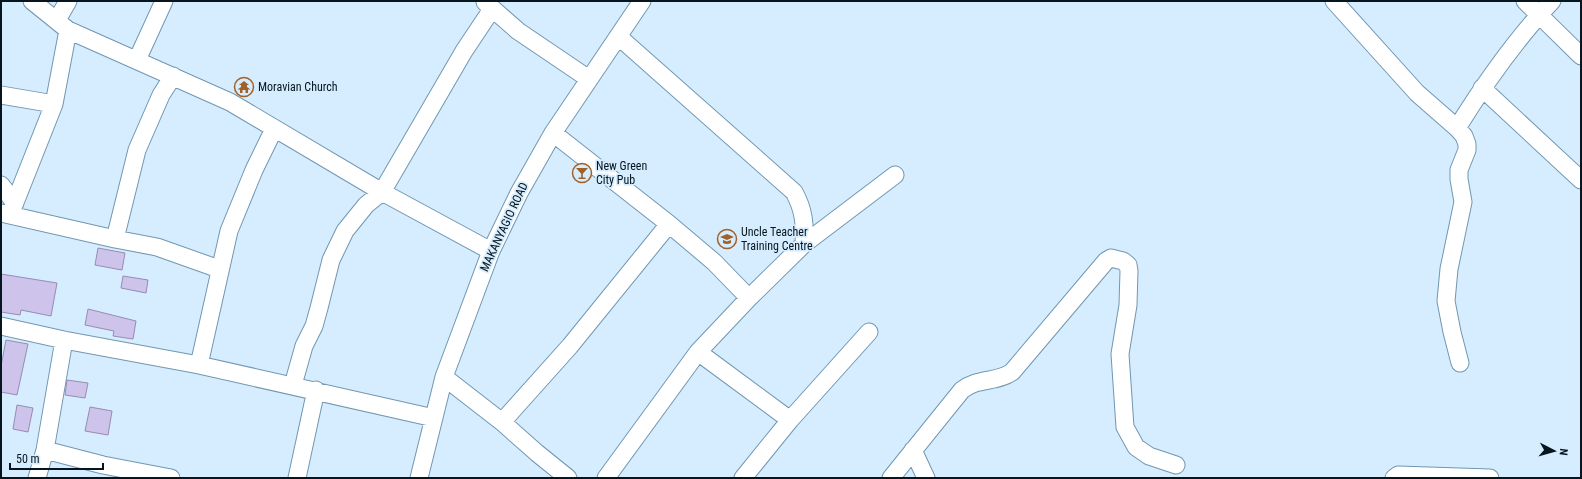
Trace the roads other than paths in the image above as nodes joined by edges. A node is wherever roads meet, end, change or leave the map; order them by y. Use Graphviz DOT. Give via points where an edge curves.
graph roads {
  1 [pos="32,1"];
  2 [pos="68,1"];
  3 [pos="164,1"];
  4 [pos="642,1"];
  5 [pos="1334,1"];
  6 [pos="1526,1"];
  7 [pos="1552,1"];
  8 [pos="488,5"];
  9 [pos="1538,16"];
  10 [pos="62,25"];
  11 [pos="619,37"];
  12 [pos="86,39"];
  13 [pos="1581,56"];
  14 [pos="62,57"];
  15 [pos="137,60"];
  16 [pos="173,76"];
  17 [pos="589,79"];
  18 [pos="1482,88"];
  19 [pos="1,95"];
  20 [pos="54,104"];
  21 [pos="1457,128"];
  22 [pos="274,129"];
  23 [pos="553,133"];
  24 [pos="895,175"];
  25 [pos="1581,180"];
  26 [pos="1,185"];
  27 [pos="382,192"];
  28 [pos="9,210"];
  29 [pos="669,224"];
  30 [pos="114,239"];
  31 [pos="804,244"];
  32 [pos="491,250"];
  33 [pos="219,269"];
  34 [pos="749,298"];
  35 [pos="1,326"];
  36 [pos="869,332"];
  37 [pos="64,340"];
  38 [pos="698,352"];
  39 [pos="1460,363"];
  40 [pos="199,365"];
  41 [pos="444,377"];
  42 [pos="293,385"];
  43 [pos="316,390"];
  44 [pos="434,418"];
  45 [pos="790,420"];
  46 [pos="502,422"];
  47 [pos="45,450"];
  48 [pos="913,450"];
  49 [pos="1176,465"];
  50 [pos="152,476"];
  51 [pos="37,478"];
  52 [pos="171,478"];
  53 [pos="297,478"];
  54 [pos="419,478"];
  55 [pos="568,478"];
  56 [pos="606,478"];
  57 [pos="743,478"];
  58 [pos="891,478"];
  59 [pos="926,478"];
  60 [pos="1394,478"];
  61 [pos="1490,478"];
  1 -- 10 [label="street"];
  2 -- 10 [label="street"];
  3 -- 15 [label="street"];
  4 -- 11 [label="street, MAKANYAGIO ROAD"];
  5 -- 21 [label="street" via="1417,92"];
  6 -- 9 [label="street"];
  7 -- 9 [label="street"];
  8 -- 17 [label="street" via="518,31"];
  8 -- 27 [label="street"];
  9 -- 13 [label="street"];
  9 -- 18 [label="street"];
  10 -- 12 [label="street"];
  10 -- 14 [label="street"];
  11 -- 17 [label="street, MAKANYAGIO ROAD"];
  11 -- 31 [label="street" via="794,192 805,221"];
  12 -- 14 [label="street"];
  12 -- 15 [label="street"];
  14 -- 20 [label="street"];
  15 -- 16 [label="street"];
  16 -- 22 [label="street" via="230,102"];
  16 -- 30 [label="street" via="161,95 137,150"];
  17 -- 23 [label="street, MAKANYAGIO ROAD"];
  18 -- 21 [label="street"];
  18 -- 25 [label="street"];
  19 -- 20 [label="street"];
  20 -- 28 [label="street"];
  21 -- 39 [label="street" via="1464,136 1467,150 1459,170 1463,202 1449,270 1446,301"];
  22 -- 27 [label="street"];
  22 -- 33 [label="street" via="240,202"];
  23 -- 29 [label="street"];
  23 -- 32 [label="street, MAKANYAGIO ROAD"];
  24 -- 31 [label="street"];
  26 -- 28 [label="street"];
  27 -- 32 [label="street"];
  27 -- 42 [label="street" via="366,205 345,231 331,260 314,326 304,346"];
  28 -- 30 [label="street"];
  29 -- 34 [label="street" via="714,262"];
  29 -- 46 [label="street" via="570,346"];
  30 -- 33 [label="street" via="158,247"];
  31 -- 34 [label="street"];
  32 -- 41 [label="street, MAKANYAGIO ROAD"];
  33 -- 40 [label="street"];
  34 -- 38 [label="street"];
  35 -- 37 [label="street"];
  36 -- 45 [label="street"];
  37 -- 40 [label="street"];
  37 -- 47 [label="street"];
  38 -- 45 [label="street"];
  38 -- 56 [label="street"];
  40 -- 42 [label="street"];
  41 -- 44 [label="street, MAKANYAGIO ROAD"];
  41 -- 46 [label="street"];
  42 -- 43 [label="street"];
  43 -- 44 [label="street"];
  43 -- 53 [label="street"];
  44 -- 54 [label="street, MAKANYAGIO ROAD"];
  45 -- 57 [label="street"];
  46 -- 55 [label="street"];
  47 -- 50 [label="street"];
  47 -- 51 [label="street"];
  48 -- 49 [label="street" via="962,390 977,381 998,379 1012,372 1106,261 1116,258 1128,265 1129,271 1128,305 1120,354 1125,427 1136,447 1149,456"];
  48 -- 58 [label="street"];
  48 -- 59 [label="street"];
  50 -- 52 [label="street"];
  60 -- 61 [label="street" via="1405,475"];
}
